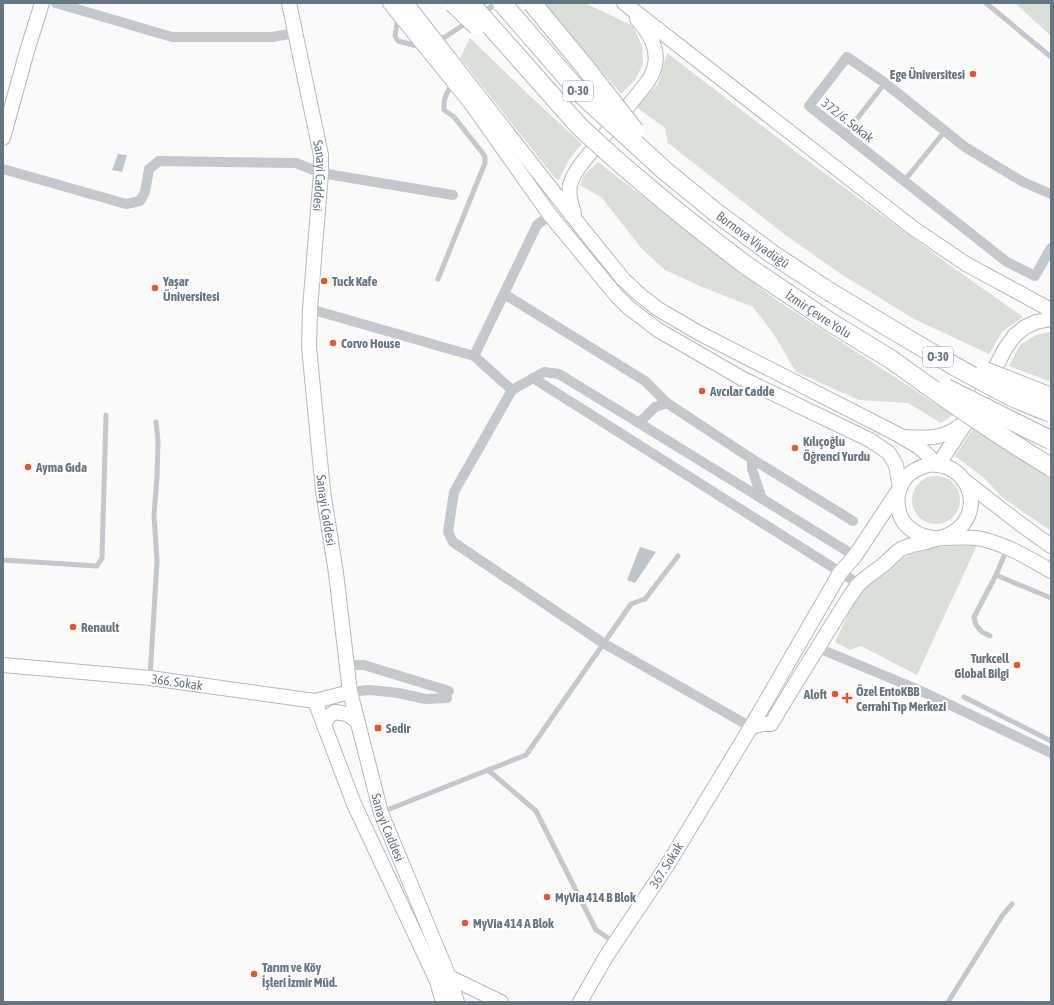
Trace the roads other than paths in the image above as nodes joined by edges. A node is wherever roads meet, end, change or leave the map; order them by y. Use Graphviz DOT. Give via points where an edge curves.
graph roads {
  1 [pos="42,3"];
  2 [pos="56,3"];
  3 [pos="288,3"];
  4 [pos="453,3"];
  5 [pos="470,3"];
  6 [pos="498,3"];
  7 [pos="502,3"];
  8 [pos="532,3"];
  9 [pos="623,3"];
  10 [pos="986,3"];
  11 [pos="71,5"];
  12 [pos="398,6"];
  13 [pos="295,33"];
  14 [pos="430,43"];
  15 [pos="1051,57"];
  16 [pos="454,83"];
  17 [pos="885,83"];
  18 [pos="579,126"];
  19 [pos="945,131"];
  20 [pos="845,134"];
  21 [pos="3,138"];
  22 [pos="3,169"];
  23 [pos="664,170"];
  24 [pos="321,173"];
  25 [pos="904,181"];
  26 [pos="1051,194"];
  27 [pos="453,195"];
  28 [pos="550,214"];
  29 [pos="582,227"];
  30 [pos="1051,248"];
  31 [pos="747,266"];
  32 [pos="438,278"];
  33 [pos="504,294"];
  34 [pos="310,309"];
  35 [pos="1051,310"];
  36 [pos="1051,319"];
  37 [pos="908,339"];
  38 [pos="474,356"];
  39 [pos="892,360"];
  40 [pos="533,378"];
  41 [pos="512,390"];
  42 [pos="1051,397"];
  43 [pos="667,403"];
  44 [pos="1051,414"];
  45 [pos="106,415"];
  46 [pos="972,415"];
  47 [pos="156,422"];
  48 [pos="639,423"];
  49 [pos="903,437"];
  50 [pos="1051,440"];
  51 [pos="752,459"];
  52 [pos="938,465"];
  53 [pos="1051,467"];
  54 [pos="965,481"];
  55 [pos="900,488"];
  56 [pos="762,499"];
  57 [pos="853,521"];
  58 [pos="938,538"];
  59 [pos="1051,546"];
  60 [pos="1007,548"];
  61 [pos="678,556"];
  62 [pos="855,556"];
  63 [pos="3,560"];
  64 [pos="1051,571"];
  65 [pos="840,573"];
  66 [pos="996,575"];
  67 [pos="859,584"];
  68 [pos="1051,598"];
  69 [pos="990,636"];
  70 [pos="603,643"];
  71 [pos="818,648"];
  72 [pos="347,664"];
  73 [pos="3,665"];
  74 [pos="150,678"];
  75 [pos="350,692"];
  76 [pos="964,697"];
  77 [pos="315,701"];
  78 [pos="357,721"];
  79 [pos="324,725"];
  80 [pos="751,727"];
  81 [pos="1051,741"];
  82 [pos="1051,753"];
  83 [pos="488,770"];
  84 [pos="381,813"];
  85 [pos="1012,904"];
  86 [pos="615,943"];
  87 [pos="443,979"];
  88 [pos="443,1002"];
  89 [pos="457,1002"];
  90 [pos="501,1002"];
  91 [pos="580,1002"];
  92 [pos="948,1002"];
  1 -- 21 [label="street"];
  2 -- 11 [label="street"];
  3 -- 13 [label="street, Sanayi Caddesi"];
  4 -- 18 [label="highway, O-30, bridge"];
  5 -- 18 [label="highway, Bornova Viyadüğü / O-30, bridge"];
  6 -- 14 [label="lane" via="444,38"];
  7 -- 23 [label="highway, Bornova Viyadüğü / O-30, bridge" via="581,94"];
  8 -- 23 [label="highway, bridge"];
  9 -- 29 [label="street" via="644,26 652,40 656,62 652,76 572,176 570,202"];
  9 -- 35 [label="street" via="913,228 966,264"];
  10 -- 15 [label="lane"];
  11 -- 13 [label="street" via="172,37 272,37"];
  12 -- 14 [label="street"];
  13 -- 24 [label="street, Sanayi Caddesi" via="321,155"];
  14 -- 16 [label="street"];
  14 -- 29 [label="street"];
  16 -- 28 [label="street"];
  16 -- 32 [label="lane" via="445,97 444,110 454,117 476,145 485,157 485,163"];
  17 -- 19 [label="street, 372/6. Sokak"];
  17 -- 20 [label="lane"];
  17 -- 20 [label="street, 372/6. Sokak" via="847,57 809,106"];
  18 -- 31 [label="highway, Bornova Viyadüğü / O-30, bridge" via="640,181"];
  19 -- 25 [label="lane"];
  19 -- 26 [label="street, 372/6. Sokak" via="965,147 1023,182"];
  20 -- 25 [label="street, 372/6. Sokak"];
  22 -- 24 [label="street" via="126,204 140,201 145,192 149,169 159,161 296,163"];
  23 -- 37 [label="highway, Bornova Viyadüğü / O-30, bridge" via="775,256"];
  24 -- 27 [label="street"];
  24 -- 34 [label="street, Sanayi Caddesi"];
  25 -- 30 [label="street, 372/6. Sokak" via="1007,262 1035,276"];
  28 -- 33 [label="street" via="537,225"];
  28 -- 55 [label="street" via="628,307 658,330 743,379 870,440 889,453 896,465"];
  29 -- 49 [label="street" via="623,279 658,308 699,333"];
  31 -- 39 [label="highway, İzmir Çevre Yolu / O-30"];
  33 -- 38 [label="street"];
  33 -- 43 [label="street" via="645,381"];
  34 -- 38 [label="street"];
  34 -- 72 [label="street, Sanayi Caddesi" via="309,347 322,483"];
  36 -- 46 [label="street" via="1036,322 1015,335 1005,349"];
  37 -- 42 [label="highway, bridge"];
  37 -- 44 [label="highway, Bornova Viyadüğü / O-30, bridge" via="963,371"];
  38 -- 41 [label="street"];
  39 -- 50 [label="highway, O-30, bridge"];
  39 -- 53 [label="highway, bridge" via="952,404"];
  40 -- 41 [label="street"];
  40 -- 48 [label="street" via="544,372 559,374"];
  40 -- 65 [label="street"];
  41 -- 70 [label="street" via="454,492 448,532 452,542"];
  43 -- 48 [label="street" via="655,407"];
  43 -- 51 [label="street"];
  45 -- 63 [label="lane" via="102,558 97,566"];
  46 -- 49 [label="street" via="949,433 936,437"];
  46 -- 52 [label="street"];
  47 -- 74 [label="lane" via="158,441 154,514 157,561"];
  48 -- 56 [label="street"];
  49 -- 52 [label="street" via="919,447"];
  51 -- 56 [label="street" via="752,469"];
  51 -- 57 [label="street"];
  52 -- 54 [label="street" via="948,467"];
  52 -- 55 [label="street" via="915,470"];
  54 -- 58 [label="street" via="971,505 967,517 950,535"];
  54 -- 59 [label="street"];
  55 -- 58 [label="street" via="897,500 898,513 904,524 914,533 926,538"];
  55 -- 62 [label="street, 367. Sokak"];
  56 -- 62 [label="street"];
  58 -- 60 [label="street" via="972,537"];
  58 -- 67 [label="street" via="902,548"];
  60 -- 64 [label="street"];
  60 -- 66 [label="lane"];
  61 -- 70 [label="lane" via="645,599 631,604"];
  62 -- 65 [label="street, 367. Sokak"];
  65 -- 67 [label="street"];
  65 -- 80 [label="street, 367. Sokak"];
  66 -- 68 [label="lane"];
  66 -- 69 [label="lane" via="974,617 976,625"];
  67 -- 71 [label="street"];
  70 -- 80 [label="street"];
  70 -- 83 [label="lane" via="526,755"];
  71 -- 80 [label="street" via="770,724"];
  71 -- 82 [label="street" via="918,690"];
  72 -- 75 [label="street, Sanayi Caddesi"];
  72 -- 75 [label="street" via="364,665 448,694 426,699 380,691"];
  73 -- 74 [label="street, 366. Sokak"];
  74 -- 77 [label="street, 366. Sokak"];
  75 -- 77 [label="street, 366. Sokak"];
  75 -- 78 [label="street, Sanayi Caddesi"];
  76 -- 81 [label="lane"];
  77 -- 79 [label="street, Sanayi Caddesi"];
  78 -- 79 [label="street" via="347,714 335,712"];
  78 -- 84 [label="street, Sanayi Caddesi"];
  79 -- 87 [label="street, Sanayi Caddesi" via="354,804"];
  80 -- 86 [label="street, 367. Sokak" via="668,864"];
  83 -- 84 [label="lane"];
  83 -- 86 [label="lane" via="536,811 596,930"];
  84 -- 87 [label="street, Sanayi Caddesi"];
  85 -- 92 [label="lane"];
  86 -- 91 [label="street, 367. Sokak"];
  87 -- 88 [label="street, Sanayi Caddesi"];
  87 -- 89 [label="street, Sanayi Caddesi"];
  87 -- 90 [label="street"];
}
